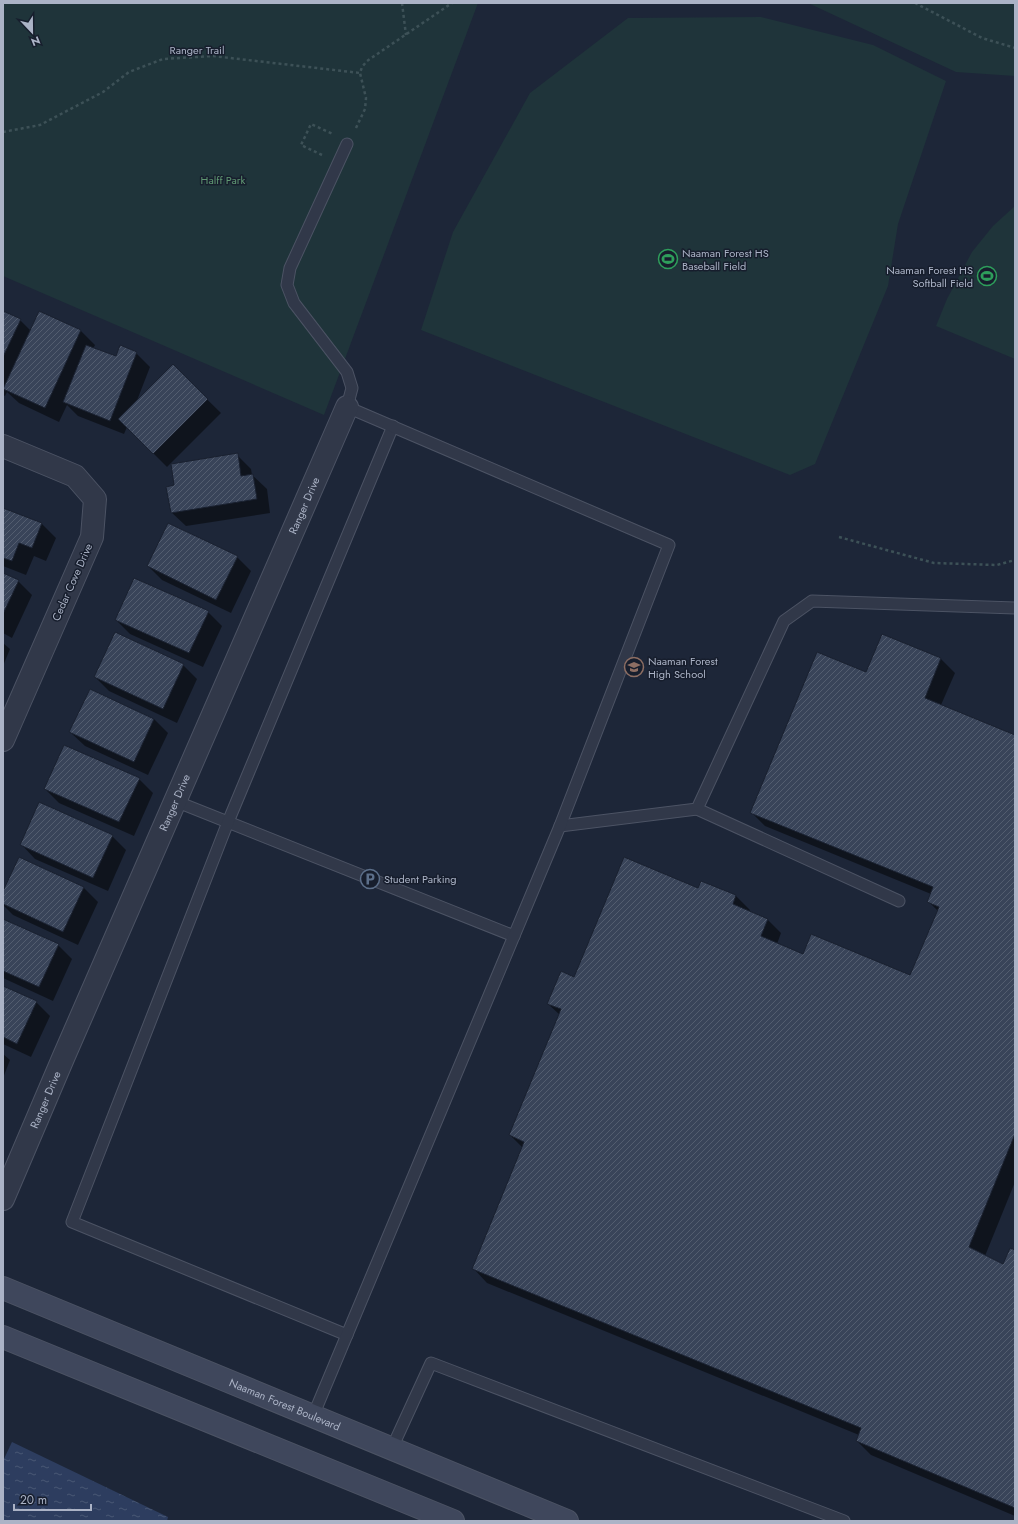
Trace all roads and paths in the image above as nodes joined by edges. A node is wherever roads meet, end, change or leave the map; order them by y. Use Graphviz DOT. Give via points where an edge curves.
graph roads {
  1 [pos="402,3"];
  2 [pos="452,3"];
  3 [pos="915,3"];
  4 [pos="406,35"];
  5 [pos="1015,48"];
  6 [pos="360,73"];
  7 [pos="3,132"];
  8 [pos="348,143"];
  9 [pos="324,156"];
  10 [pos="347,407"];
  11 [pos="393,426"];
  12 [pos="3,446"];
  13 [pos="839,537"];
  14 [pos="1015,560"];
  15 [pos="1015,608"];
  16 [pos="3,740"];
  17 [pos="175,801"];
  18 [pos="698,809"];
  19 [pos="228,822"];
  20 [pos="560,826"];
  21 [pos="899,901"];
  22 [pos="514,936"];
  23 [pos="3,1199"];
  24 [pos="3,1288"];
  25 [pos="347,1335"];
  26 [pos="3,1337"];
  27 [pos="313,1416"];
  28 [pos="392,1448"];
  29 [pos="453,1521"];
  30 [pos="567,1521"];
  31 [pos="844,1521"];
  1 -- 4 [label="path"];
  2 -- 4 [label="path"];
  3 -- 5 [label="path" via="982,38"];
  4 -- 6 [label="path" via="367,61"];
  6 -- 7 [label="path, Ranger Trail" via="214,56 163,59 129,72 103,92 40,125"];
  6 -- 8 [label="path" via="366,98 365,109"];
  8 -- 9 [label="path" via="311,124 300,145"];
  8 -- 10 [label="lane" via="290,268 287,285 294,303 347,372 352,388"];
  10 -- 11 [label="lane"];
  10 -- 17 [label="street, Ranger Drive"];
  11 -- 19 [label="lane"];
  11 -- 20 [label="lane" via="669,545"];
  12 -- 16 [label="street, Cedar Cove Drive" via="75,476 96,499 92,537"];
  13 -- 14 [label="path" via="934,563 997,565"];
  15 -- 18 [label="lane" via="812,601 784,621"];
  17 -- 19 [label="lane"];
  17 -- 23 [label="street, Ranger Drive"];
  18 -- 20 [label="lane"];
  18 -- 21 [label="lane"];
  19 -- 22 [label="lane"];
  19 -- 25 [label="lane" via="72,1222"];
  20 -- 22 [label="lane"];
  22 -- 25 [label="lane"];
  24 -- 27 [label="main road, Naaman Forest Boulevard"];
  25 -- 27 [label="lane"];
  26 -- 29 [label="main road"];
  27 -- 28 [label="main road, Naaman Forest Boulevard"];
  28 -- 30 [label="main road, Naaman Forest Boulevard"];
  28 -- 31 [label="lane" via="431,1363"];
}
